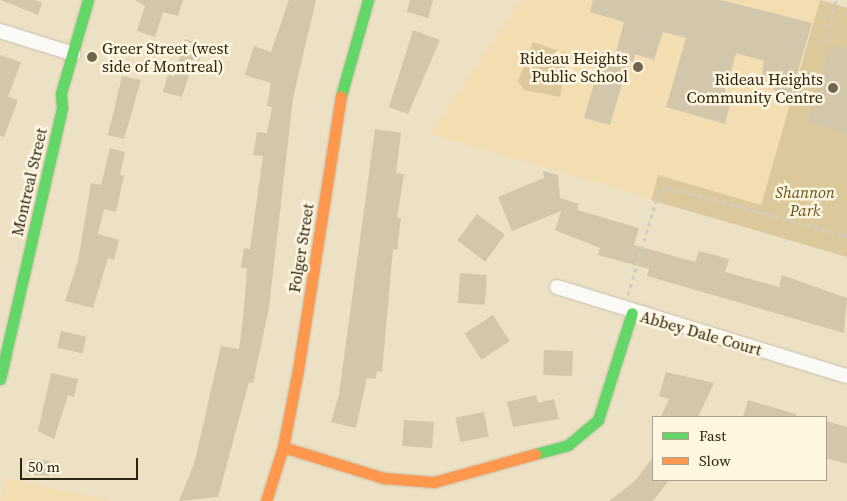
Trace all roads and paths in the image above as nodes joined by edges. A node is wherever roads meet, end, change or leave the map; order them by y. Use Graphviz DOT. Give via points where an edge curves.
graph roads {
  1 [pos="88,0"];
  2 [pos="368,0"];
  3 [pos="836,0"];
  4 [pos="0,31"];
  5 [pos="824,43"];
  6 [pos="74,54"];
  7 [pos="847,236"];
  8 [pos="557,287"];
  9 [pos="628,311"];
  10 [pos="847,376"];
  11 [pos="0,379"];
  12 [pos="283,447"];
  13 [pos="266,501"];
  1 -- 6 [label="street, Montreal Street"];
  2 -- 12 [label="street, Folger Street" via="339,104"];
  3 -- 5 [label="path"];
  4 -- 6 [label="street"];
  6 -- 11 [label="street, Montreal Street" via="61,93 62,109"];
  7 -- 9 [label="path" via="667,187 657,198"];
  8 -- 9 [label="street, Abbey Dale Court"];
  9 -- 10 [label="street, Abbey Dale Court"];
  9 -- 12 [label="street" via="598,420 568,445 434,482 384,478"];
  12 -- 13 [label="street, Folger Street"];
}
